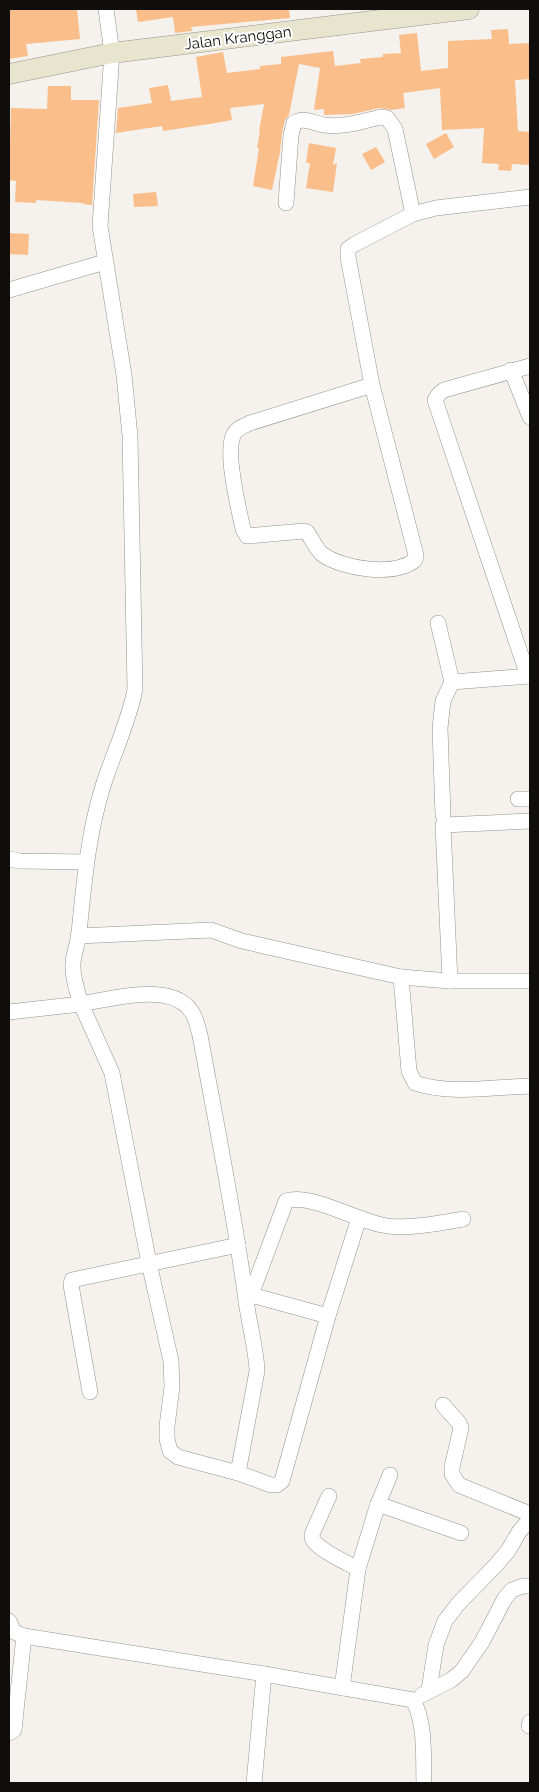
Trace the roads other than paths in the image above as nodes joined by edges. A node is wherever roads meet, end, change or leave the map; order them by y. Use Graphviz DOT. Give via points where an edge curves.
graph roads {
  1 [pos="106,9"];
  2 [pos="469,9"];
  3 [pos="112,53"];
  4 [pos="9,74"];
  5 [pos="530,197"];
  6 [pos="286,203"];
  7 [pos="413,214"];
  8 [pos="105,262"];
  9 [pos="9,290"];
  10 [pos="530,366"];
  11 [pos="511,370"];
  12 [pos="372,385"];
  13 [pos="530,416"];
  14 [pos="438,623"];
  15 [pos="529,676"];
  16 [pos="452,682"];
  17 [pos="443,815"];
  18 [pos="530,821"];
  19 [pos="9,858"];
  20 [pos="86,862"];
  21 [pos="78,936"];
  22 [pos="401,977"];
  23 [pos="450,981"];
  24 [pos="530,982"];
  25 [pos="80,1004"];
  26 [pos="9,1012"];
  27 [pos="530,1086"];
  28 [pos="359,1218"];
  29 [pos="463,1219"];
  30 [pos="238,1245"];
  31 [pos="149,1263"];
  32 [pos="248,1299"];
  33 [pos="328,1316"];
  34 [pos="90,1392"];
  35 [pos="443,1405"];
  36 [pos="238,1473"];
  37 [pos="390,1474"];
  38 [pos="329,1496"];
  39 [pos="378,1504"];
  40 [pos="530,1514"];
  41 [pos="530,1520"];
  42 [pos="461,1533"];
  43 [pos="358,1569"];
  44 [pos="530,1586"];
  45 [pos="9,1621"];
  46 [pos="24,1636"];
  47 [pos="264,1674"];
  48 [pos="342,1688"];
  49 [pos="429,1690"];
  50 [pos="413,1700"];
  51 [pos="9,1733"];
  52 [pos="254,1783"];
  53 [pos="424,1783"];
  1 -- 3 [label="street"];
  2 -- 3 [label="main road, Jalan Kranggan"];
  3 -- 4 [label="main road, Jalan Kranggan"];
  3 -- 8 [label="street" via="100,226"];
  5 -- 7 [label="street" via="436,208"];
  6 -- 7 [label="street" via="294,123 306,120 339,125 381,117 387,118 395,129"];
  7 -- 12 [label="street" via="348,249"];
  8 -- 9 [label="street"];
  8 -- 20 [label="street" via="124,375 130,436 135,689 100,795"];
  10 -- 11 [label="street"];
  11 -- 13 [label="street"];
  11 -- 15 [label="street" via="444,390 436,400"];
  12 -- 12 [label="street" via="415,560 398,568 363,569 323,555 304,531 247,536 230,456 233,434 250,423"];
  14 -- 16 [label="street"];
  15 -- 16 [label="street"];
  16 -- 17 [label="street" via="443,701 440,728"];
  18 -- 23 [label="street" via="443,825"];
  19 -- 20 [label="street"];
  20 -- 21 [label="street"];
  21 -- 22 [label="street" via="211,930"];
  21 -- 25 [label="street" via="73,963"];
  22 -- 23 [label="street"];
  22 -- 27 [label="street" via="409,1071 415,1083 458,1089"];
  23 -- 24 [label="street"];
  25 -- 26 [label="street"];
  25 -- 30 [label="street" via="160,994 180,1000 194,1015"];
  25 -- 31 [label="street" via="112,1073"];
  28 -- 29 [label="street" via="396,1226"];
  28 -- 32 [label="street" via="314,1202 295,1198 286,1201"];
  28 -- 33 [label="street"];
  30 -- 31 [label="street"];
  30 -- 32 [label="street"];
  31 -- 34 [label="street" via="72,1280"];
  31 -- 36 [label="street" via="171,1360 172,1387 167,1426 170,1451 178,1457"];
  32 -- 33 [label="street"];
  32 -- 36 [label="street" via="257,1371"];
  33 -- 36 [label="street" via="282,1481 271,1485"];
  35 -- 40 [label="street" via="461,1428 452,1467 458,1484"];
  37 -- 39 [label="street"];
  38 -- 43 [label="street" via="313,1532 313,1540"];
  39 -- 42 [label="street"];
  39 -- 43 [label="street"];
  41 -- 49 [label="street" via="508,1551 446,1621 436,1645"];
  43 -- 48 [label="street"];
  44 -- 49 [label="street" via="512,1590 505,1598 482,1642 462,1671 448,1682"];
  45 -- 46 [label="street" via="14,1632"];
  46 -- 47 [label="street"];
  46 -- 51 [label="street" via="14,1730"];
  47 -- 48 [label="street"];
  47 -- 52 [label="street"];
  48 -- 50 [label="street"];
  49 -- 50 [label="street"];
  50 -- 53 [label="street" via="421,1723"];
}
